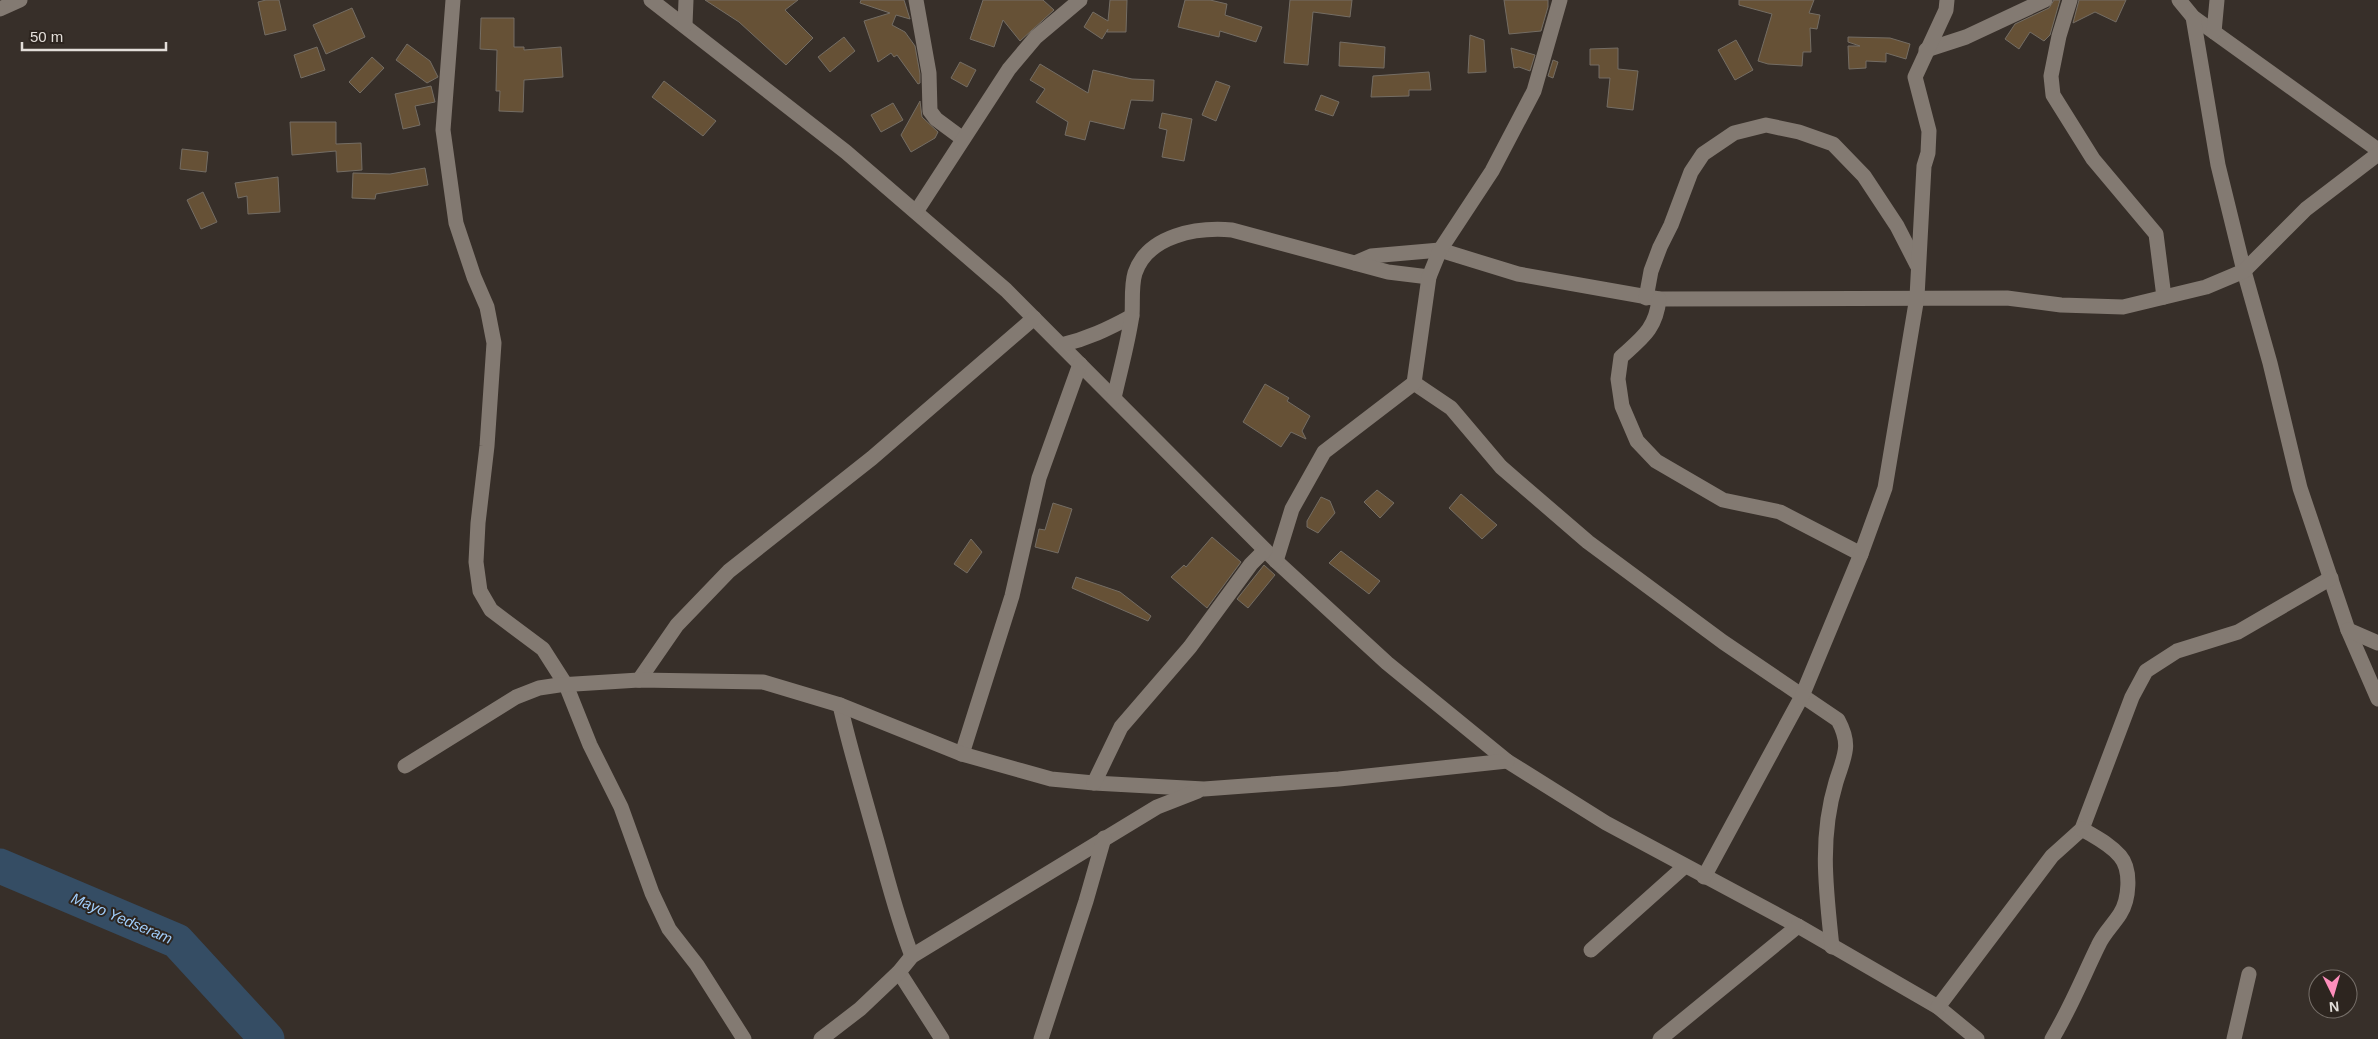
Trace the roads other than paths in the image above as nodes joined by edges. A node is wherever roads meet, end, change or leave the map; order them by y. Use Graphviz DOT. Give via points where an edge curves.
graph roads {
  1 [pos="20,0"];
  2 [pos="453,0"];
  3 [pos="651,0"];
  4 [pos="686,0"];
  5 [pos="916,0"];
  6 [pos="1080,0"];
  7 [pos="1560,0"];
  8 [pos="1947,0"];
  9 [pos="2045,0"];
  10 [pos="2070,0"];
  11 [pos="2180,0"];
  12 [pos="2217,0"];
  13 [pos="0,9"];
  14 [pos="2193,16"];
  15 [pos="685,25"];
  16 [pos="2214,32"];
  17 [pos="1926,50"];
  18 [pos="963,139"];
  19 [pos="2378,150"];
  20 [pos="2378,154"];
  21 [pos="916,212"];
  22 [pos="1440,250"];
  23 [pos="1355,263"];
  24 [pos="1918,266"];
  25 [pos="2244,271"];
  26 [pos="1429,278"];
  27 [pos="1917,297"];
  28 [pos="2164,297"];
  29 [pos="1653,299"];
  30 [pos="1132,316"];
  31 [pos="1034,318"];
  32 [pos="1061,345"];
  33 [pos="1080,364"];
  34 [pos="1414,383"];
  35 [pos="1114,398"];
  36 [pos="1265,550"];
  37 [pos="1861,554"];
  38 [pos="1276,561"];
  39 [pos="2330,578"];
  40 [pos="2348,630"];
  41 [pos="2378,642"];
  42 [pos="639,680"];
  43 [pos="566,685"];
  44 [pos="1802,696"];
  45 [pos="2378,699"];
  46 [pos="840,705"];
  47 [pos="962,754"];
  48 [pos="1507,761"];
  49 [pos="405,766"];
  50 [pos="1094,783"];
  51 [pos="1204,789"];
  52 [pos="2082,829"];
  53 [pos="1104,838"];
  54 [pos="1685,866"];
  55 [pos="1704,877"];
  56 [pos="1798,926"];
  57 [pos="1832,947"];
  58 [pos="1591,950"];
  59 [pos="912,956"];
  60 [pos="899,972"];
  61 [pos="2249,974"];
  62 [pos="1938,1007"];
  63 [pos="744,1039"];
  64 [pos="821,1039"];
  65 [pos="942,1039"];
  66 [pos="1041,1039"];
  67 [pos="1660,1039"];
  68 [pos="1977,1039"];
  69 [pos="2052,1039"];
  70 [pos="2234,1039"];
  1 -- 13 [label="street"];
  2 -- 43 [label="street" via="443,130 456,223 486,307 494,343 478,523 476,562 480,591 491,610 543,649"];
  3 -- 15 [label="street"];
  4 -- 15 [label="street"];
  5 -- 18 [label="street" via="929,73 930,111"];
  6 -- 18 [label="street" via="1036,37 1009,69"];
  7 -- 22 [label="street" via="1534,91 1492,171"];
  8 -- 17 [label="street" via="1946,10"];
  9 -- 17 [label="street" via="1966,37"];
  10 -- 28 [label="street" via="2051,76 2053,95 2094,159 2156,234"];
  11 -- 14 [label="street"];
  12 -- 16 [label="street"];
  14 -- 16 [label="street"];
  14 -- 25 [label="street" via="2218,165"];
  15 -- 21 [label="street" via="846,152"];
  16 -- 19 [label="street"];
  17 -- 24 [label="street" via="1915,76 1929,131"];
  18 -- 21 [label="street"];
  20 -- 25 [label="street" via="2306,209"];
  21 -- 31 [label="street"];
  22 -- 23 [label="street" via="1371,256"];
  22 -- 26 [label="street"];
  22 -- 29 [label="street" via="1518,274"];
  23 -- 26 [label="street"];
  23 -- 30 [label="street" via="1232,230 1212,228 1185,232 1144,254 1135,274"];
  24 -- 27 [label="street"];
  24 -- 29 [label="street" via="1897,226 1864,176 1833,144 1766,125 1734,133 1704,154 1690,172 1657,255"];
  25 -- 28 [label="street" via="2206,287"];
  25 -- 39 [label="street" via="2300,488"];
  26 -- 34 [label="street"];
  27 -- 28 [label="street" via="2007,298 2061,305 2122,307"];
  27 -- 29 [label="street"];
  27 -- 37 [label="street" via="1885,488"];
  29 -- 37 [label="street" via="1658,315 1650,331 1621,357 1618,380 1622,406 1637,441 1656,461 1723,500 1780,512"];
  30 -- 32 [label="street" via="1081,341"];
  30 -- 35 [label="street"];
  31 -- 32 [label="street"];
  31 -- 42 [label="street" via="872,458 729,571 677,625"];
  32 -- 33 [label="street"];
  33 -- 35 [label="street"];
  33 -- 47 [label="street" via="1039,478 1012,596"];
  34 -- 38 [label="street" via="1324,452 1292,509"];
  34 -- 44 [label="street" via="1451,408 1500,467 1588,542 1722,642"];
  35 -- 36 [label="street"];
  36 -- 38 [label="street"];
  36 -- 50 [label="street" via="1121,727"];
  37 -- 44 [label="street"];
  38 -- 48 [label="street" via="1387,663"];
  39 -- 40 [label="street"];
  39 -- 52 [label="street" via="2238,632 2177,651 2146,671 2132,698"];
  40 -- 41 [label="street"];
  40 -- 45 [label="street"];
  42 -- 43 [label="street"];
  42 -- 46 [label="street" via="763,682"];
  43 -- 49 [label="street" via="539,688 516,697"];
  43 -- 63 [label="street" via="590,745 621,807 652,892 670,929"];
  44 -- 55 [label="street"];
  44 -- 57 [label="street" via="1838,720 1846,734 1845,756 1830,807 1824,862"];
  46 -- 47 [label="street"];
  46 -- 59 [label="street" via="856,776 897,917"];
  47 -- 50 [label="street" via="1050,779"];
  48 -- 51 [label="street"];
  48 -- 54 [label="street" via="1606,823"];
  50 -- 51 [label="street"];
  51 -- 53 [label="street" via="1156,807"];
  52 -- 62 [label="street" via="2052,856"];
  52 -- 69 [label="street" via="2108,844 2121,857 2128,878 2127,892 2121,912 2099,944 2082,985"];
  53 -- 59 [label="street"];
  53 -- 66 [label="street"];
  54 -- 55 [label="street"];
  54 -- 58 [label="street"];
  55 -- 56 [label="street"];
  56 -- 57 [label="street"];
  56 -- 67 [label="street"];
  57 -- 62 [label="street"];
  59 -- 60 [label="street"];
  60 -- 64 [label="street"];
  60 -- 65 [label="street"];
  61 -- 70 [label="street"];
  62 -- 68 [label="street"];
}
